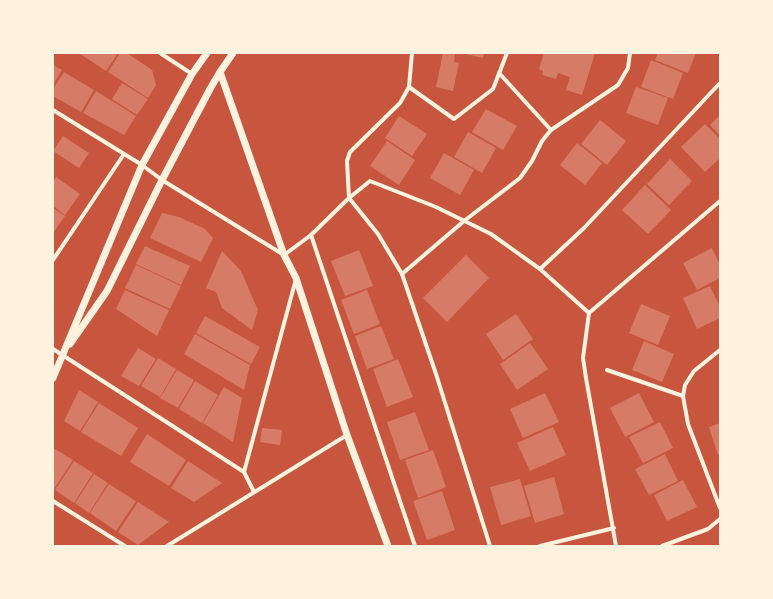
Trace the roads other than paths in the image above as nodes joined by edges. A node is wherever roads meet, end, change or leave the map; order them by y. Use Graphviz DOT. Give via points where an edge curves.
graph roads {
  1 [pos="160,53"];
  2 [pos="207,53"];
  3 [pos="233,53"];
  4 [pos="412,53"];
  5 [pos="507,53"];
  6 [pos="630,53"];
  7 [pos="220,72"];
  8 [pos="499,73"];
  9 [pos="192,74"];
  10 [pos="720,83"];
  11 [pos="408,87"];
  12 [pos="53,110"];
  13 [pos="551,130"];
  14 [pos="124,154"];
  15 [pos="142,165"];
  16 [pos="162,180"];
  17 [pos="349,198"];
  18 [pos="720,201"];
  19 [pos="464,221"];
  20 [pos="310,235"];
  21 [pos="284,255"];
  22 [pos="53,260"];
  23 [pos="540,269"];
  24 [pos="402,274"];
  25 [pos="296,278"];
  26 [pos="589,313"];
  27 [pos="53,349"];
  28 [pos="720,350"];
  29 [pos="62,355"];
  30 [pos="607,370"];
  31 [pos="53,378"];
  32 [pos="683,396"];
  33 [pos="347,435"];
  34 [pos="244,472"];
  35 [pos="254,492"];
  36 [pos="53,501"];
  37 [pos="720,508"];
  38 [pos="720,519"];
  39 [pos="614,528"];
  40 [pos="125,546"];
  41 [pos="167,546"];
  42 [pos="388,546"];
  43 [pos="415,546"];
  44 [pos="490,546"];
  45 [pos="540,546"];
  46 [pos="616,546"];
  47 [pos="662,546"];
  1 -- 9 [label="street"];
  2 -- 9 [label="street"];
  3 -- 7 [label="street"];
  4 -- 11 [label="street"];
  5 -- 8 [label="street"];
  6 -- 13 [label="street" via="628,68 618,85"];
  7 -- 16 [label="street"];
  7 -- 21 [label="street"];
  8 -- 11 [label="street" via="493,89 454,119"];
  8 -- 13 [label="street"];
  9 -- 15 [label="street"];
  10 -- 23 [label="street" via="584,228"];
  11 -- 17 [label="street" via="400,103 350,152 347,161"];
  12 -- 14 [label="street"];
  13 -- 19 [label="street" via="520,178"];
  14 -- 15 [label="street"];
  14 -- 22 [label="street"];
  15 -- 16 [label="street"];
  15 -- 29 [label="street"];
  16 -- 21 [label="street"];
  16 -- 29 [label="street" via="107,291"];
  17 -- 19 [label="street" via="370,181"];
  17 -- 20 [label="street"];
  17 -- 24 [label="street" via="378,234"];
  18 -- 26 [label="street"];
  19 -- 23 [label="street" via="491,234"];
  19 -- 24 [label="street"];
  20 -- 21 [label="street"];
  20 -- 43 [label="street"];
  21 -- 25 [label="street"];
  23 -- 26 [label="street"];
  24 -- 44 [label="street"];
  25 -- 33 [label="street"];
  25 -- 34 [label="street"];
  26 -- 39 [label="street" via="583,358"];
  27 -- 29 [label="street"];
  28 -- 32 [label="street" via="694,371 685,385"];
  29 -- 31 [label="street"];
  29 -- 34 [label="street"];
  30 -- 32 [label="street"];
  32 -- 37 [label="street" via="688,424"];
  33 -- 35 [label="street"];
  33 -- 42 [label="street"];
  34 -- 35 [label="street"];
  35 -- 41 [label="street"];
  36 -- 40 [label="street"];
  38 -- 47 [label="street" via="708,529"];
  39 -- 45 [label="street"];
  39 -- 46 [label="street"];
}
